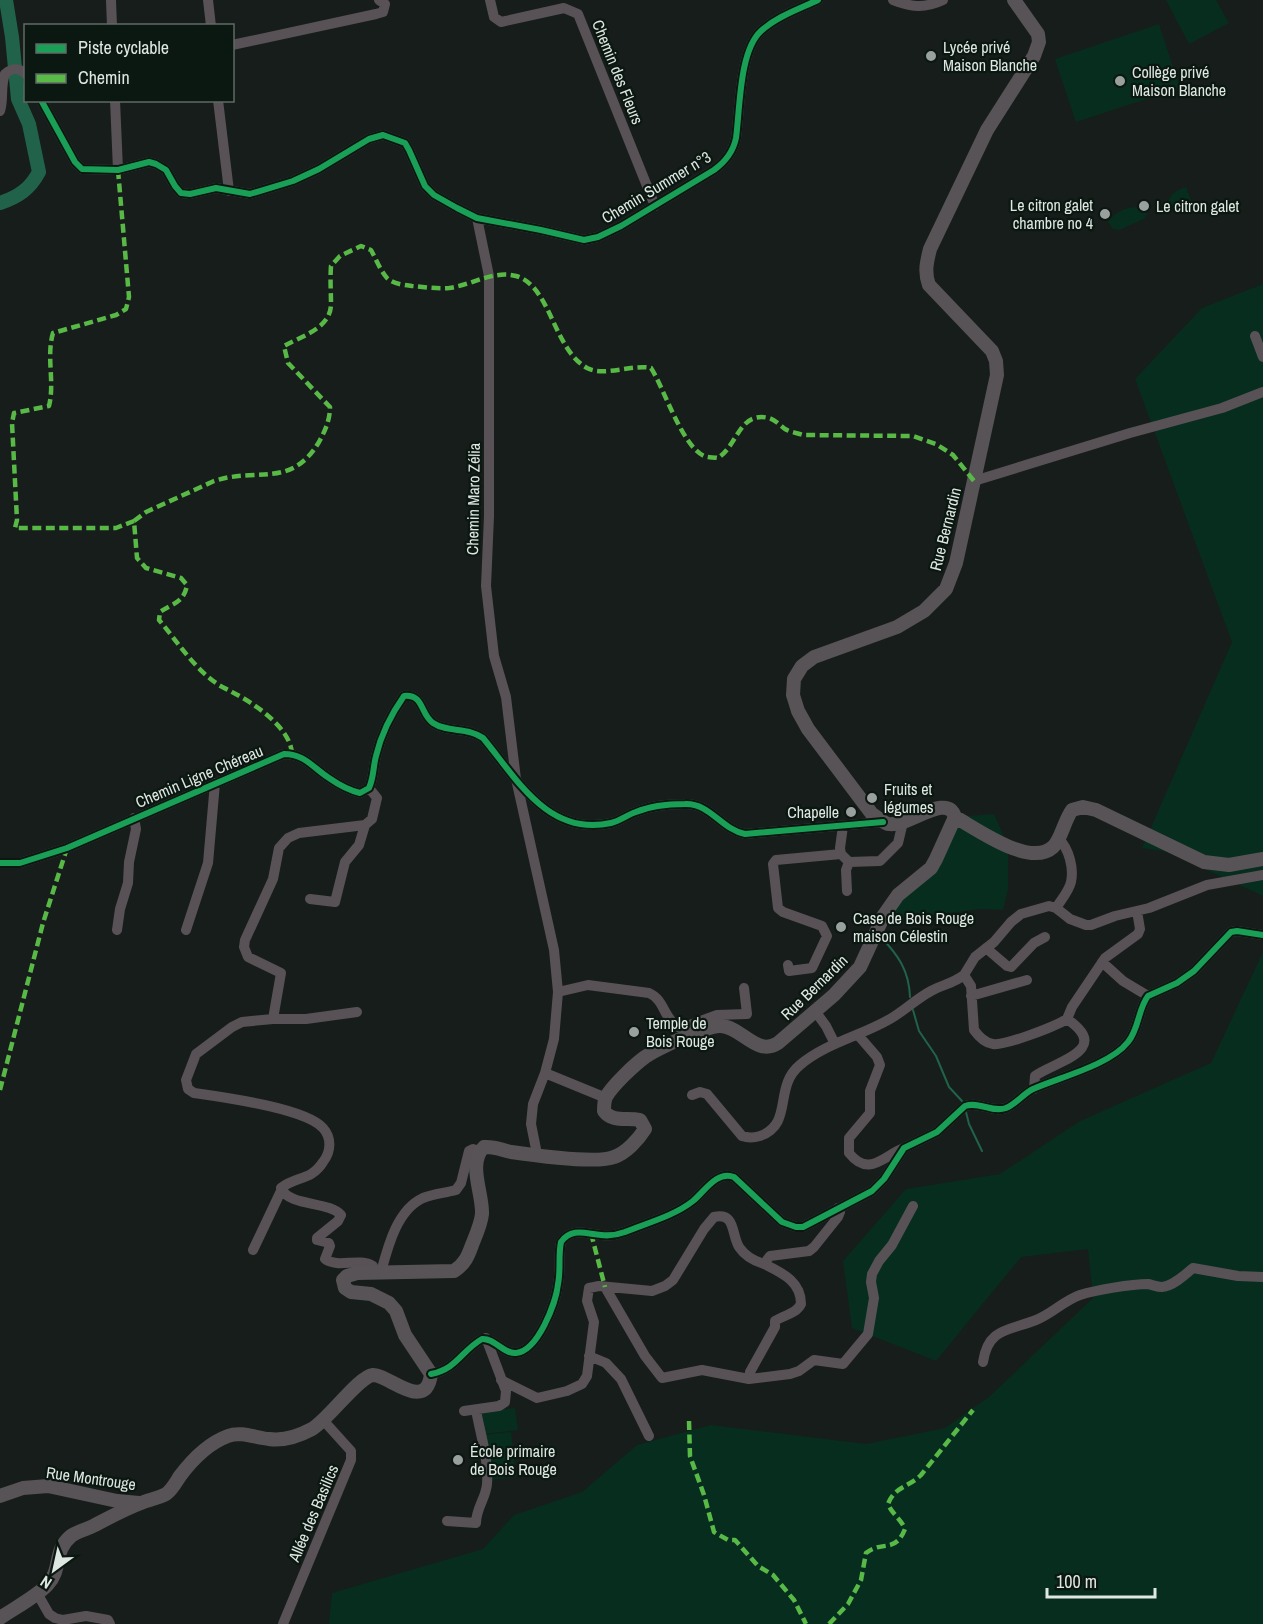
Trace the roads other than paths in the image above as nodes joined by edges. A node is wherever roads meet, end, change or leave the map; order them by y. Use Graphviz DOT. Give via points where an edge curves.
graph roads {
  1 [pos="111,0"];
  2 [pos="208,0"];
  3 [pos="379,0"];
  4 [pos="490,0"];
  5 [pos="818,0"];
  6 [pos="893,0"];
  7 [pos="943,0"];
  8 [pos="1014,0"];
  9 [pos="112,24"];
  10 [pos="211,24"];
  11 [pos="234,45"];
  12 [pos="24,73"];
  13 [pos="42,102"];
  14 [pos="115,102"];
  15 [pos="218,102"];
  16 [pos="0,111"];
  17 [pos="118,170"];
  18 [pos="229,191"];
  19 [pos="656,206"];
  20 [pos="477,218"];
  21 [pos="1255,336"];
  22 [pos="1263,357"];
  23 [pos="1263,392"];
  24 [pos="974,481"];
  25 [pos="516,779"];
  26 [pos="215,783"];
  27 [pos="369,788"];
  28 [pos="955,817"];
  29 [pos="134,818"];
  30 [pos="883,822"];
  31 [pos="903,822"];
  32 [pos="365,825"];
  33 [pos="843,826"];
  34 [pos="1059,839"];
  35 [pos="845,858"];
  36 [pos="1263,859"];
  37 [pos="0,863"];
  38 [pos="1263,875"];
  39 [pos="847,891"];
  40 [pos="310,899"];
  41 [pos="1056,908"];
  42 [pos="1137,911"];
  43 [pos="117,930"];
  44 [pos="186,930"];
  45 [pos="1263,935"];
  46 [pos="1045,937"];
  47 [pos="986,948"];
  48 [pos="1102,962"];
  49 [pos="788,965"];
  50 [pos="964,975"];
  51 [pos="1027,980"];
  52 [pos="744,988"];
  53 [pos="558,992"];
  54 [pos="971,996"];
  55 [pos="1148,996"];
  56 [pos="815,1011"];
  57 [pos="357,1012"];
  58 [pos="273,1019"];
  59 [pos="1067,1019"];
  60 [pos="858,1035"];
  61 [pos="835,1044"];
  62 [pos="544,1073"];
  63 [pos="1034,1089"];
  64 [pos="692,1095"];
  65 [pos="606,1098"];
  66 [pos="904,1148"];
  67 [pos="480,1151"];
  68 [pos="537,1154"];
  69 [pos="281,1191"];
  70 [pos="913,1206"];
  71 [pos="838,1208"];
  72 [pos="253,1250"];
  73 [pos="764,1264"];
  74 [pos="378,1272"];
  75 [pos="1263,1277"];
  76 [pos="605,1287"];
  77 [pos="486,1338"];
  78 [pos="589,1356"];
  79 [pos="983,1362"];
  80 [pos="431,1374"];
  81 [pos="749,1379"];
  82 [pos="501,1380"];
  83 [pos="476,1410"];
  84 [pos="464,1411"];
  85 [pos="323,1420"];
  86 [pos="649,1436"];
  87 [pos="0,1496"];
  88 [pos="119,1506"];
  89 [pos="447,1521"];
  90 [pos="37,1593"];
  91 [pos="0,1618"];
  92 [pos="110,1624"];
  93 [pos="283,1624"];
  1 -- 9 [label="street"];
  2 -- 10 [label="street"];
  3 -- 11 [label="street" via="385,4 383,12"];
  4 -- 19 [label="street, Chemin des Fleurs" via="494,17 501,22 564,8 578,14"];
  5 -- 19 [label="street, Chemin Summer n°3" via="761,31 750,46 735,146 726,159"];
  6 -- 7 [label="street" via="920,8"];
  8 -- 24 [label="main road, Rue Bernardin" via="1038,34 1039,42 982,140 930,249 925,274 929,285 992,351 996,361 997,375"];
  12 -- 16 [label="street" via="15,69 4,74"];
  13 -- 17 [label="street, Chemin Summer n°3" via="78,166 90,171"];
  14 -- 17 [label="street"];
  15 -- 18 [label="street"];
  17 -- 18 [label="street, Chemin Summer n°3" via="149,162 166,170 181,193 216,188"];
  18 -- 20 [label="street, Chemin Summer n°3" via="256,193 293,181 383,135 405,143 428,190"];
  19 -- 20 [label="street, Chemin Summer n°3" via="598,237 584,240"];
  20 -- 25 [label="street, Chemin Maro Zélia" via="489,276 486,586 494,656 510,720"];
  21 -- 22 [label="street"];
  23 -- 24 [label="street" via="1222,408"];
  24 -- 30 [label="main road, Rue Bernardin" via="946,590 924,611 897,627 814,657 794,679 793,695 808,729 872,814"];
  25 -- 27 [label="street" via="483,738 435,724 411,695 404,696 386,729"];
  25 -- 33 [label="street" via="537,804 562,819 585,825 612,823 641,810 686,804 707,809 741,834"];
  25 -- 53 [label="street, Chemin Maro Zélia" via="555,958"];
  26 -- 27 [label="street, Chemin Ligne Chéreau" via="292,754 349,790 360,793"];
  26 -- 29 [label="street, Chemin Ligne Chéreau"];
  26 -- 44 [label="street" via="208,863"];
  27 -- 32 [label="street" via="377,798 372,819"];
  28 -- 31 [label="main road" via="953,811 938,807"];
  28 -- 34 [label="main road" via="1031,854 1042,853"];
  28 -- 56 [label="main road, Rue Bernardin" via="931,867 898,895 884,915 860,968"];
  29 -- 37 [label="street, Chemin Ligne Chéreau" via="45,856 20,863"];
  29 -- 43 [label="street" via="136,829 128,883"];
  30 -- 31 [label="main road"];
  30 -- 33 [label="street"];
  31 -- 35 [label="street" via="898,843 880,861"];
  32 -- 40 [label="street" via="359,845 345,862 335,902"];
  32 -- 58 [label="street" via="299,832 279,848 273,879 244,947 248,957 281,973"];
  33 -- 35 [label="street" via="840,849"];
  34 -- 36 [label="main road" via="1072,810 1083,807 1204,862 1229,865"];
  34 -- 41 [label="street" via="1072,868 1071,883"];
  35 -- 39 [label="street"];
  35 -- 49 [label="street" via="776,860 772,864 778,908 822,926 827,936 812,968 789,971"];
  38 -- 42 [label="street" via="1207,885"];
  41 -- 42 [label="street" via="1064,916 1086,925"];
  41 -- 47 [label="street" via="1049,906 1021,914"];
  42 -- 48 [label="street" via="1138,934"];
  45 -- 55 [label="street" via="1231,932 1194,970"];
  46 -- 47 [label="street" via="1011,967"];
  47 -- 50 [label="street" via="973,959"];
  48 -- 55 [label="street"];
  48 -- 59 [label="street"];
  50 -- 54 [label="street" via="971,986"];
  50 -- 60 [label="street"];
  51 -- 54 [label="street"];
  52 -- 53 [label="street" via="747,1014 717,1015 678,1027 666,1017 656,996 649,993 588,985"];
  53 -- 62 [label="street, Chemin Maro Zélia" via="554,1039"];
  54 -- 59 [label="street" via="974,1030 988,1043 1000,1044"];
  55 -- 63 [label="street" via="1133,1035 1124,1047 1081,1071"];
  56 -- 61 [label="street"];
  56 -- 65 [label="main road, Rue Bernardin" via="770,1048 759,1046 733,1029 707,1027 644,1058"];
  57 -- 58 [label="street"];
  58 -- 69 [label="street" via="232,1027 196,1054 186,1080 188,1089 194,1093 273,1106 322,1127 330,1145 329,1153 308,1177 288,1183"];
  59 -- 63 [label="street" via="1081,1032 1083,1047 1078,1054 1037,1074"];
  60 -- 61 [label="street"];
  60 -- 66 [label="street" via="880,1065 870,1091 870,1113 849,1138 849,1153 868,1166"];
  61 -- 64 [label="street" via="796,1069 783,1097 780,1120 765,1134 742,1136 707,1094"];
  62 -- 65 [label="street"];
  62 -- 68 [label="street, Chemin Maro Zélia" via="534,1098 531,1124"];
  63 -- 66 [label="street" via="1006,1107 965,1106 937,1132"];
  65 -- 68 [label="main road" via="604,1111 608,1116 640,1120 644,1124 644,1131 626,1149 613,1158 600,1160"];
  66 -- 71 [label="street" via="873,1191"];
  67 -- 68 [label="main road" via="491,1146"];
  67 -- 74 [label="street" via="469,1151 456,1190 427,1197 410,1207 398,1224"];
  67 -- 74 [label="main road" via="476,1166 481,1217 462,1267"];
  69 -- 72 [label="street"];
  69 -- 74 [label="street" via="341,1215 317,1238 329,1243 325,1259 328,1262 366,1262"];
  70 -- 81 [label="street" via="872,1274 874,1298 868,1334 847,1361 838,1365 814,1360 790,1374"];
  71 -- 73 [label="street" via="838,1216 809,1251 770,1256"];
  71 -- 77 [label="street" via="803,1227 788,1225 734,1177 719,1177 689,1204 625,1232 570,1233 561,1242 557,1290 534,1342 518,1353 511,1353"];
  73 -- 76 [label="street" via="743,1251 730,1220 720,1216 714,1217 704,1229 670,1283 652,1291"];
  73 -- 81 [label="street" via="786,1275 801,1299 798,1309 775,1321"];
  74 -- 80 [label="main road" via="347,1276 343,1280 345,1288 389,1303"];
  75 -- 79 [label="street" via="1193,1268 1162,1287 1148,1284 1078,1296 1049,1314 995,1336 986,1346"];
  76 -- 78 [label="street" via="593,1286 587,1293 594,1322"];
  76 -- 81 [label="street" via="662,1378 702,1370"];
  77 -- 80 [label="street" via="461,1355 449,1369"];
  77 -- 82 [label="street"];
  78 -- 82 [label="street" via="584,1381 567,1391 537,1398"];
  78 -- 86 [label="street" via="606,1363 621,1379"];
  80 -- 85 [label="main road" via="429,1384 414,1392 381,1377 366,1377"];
  82 -- 83 [label="street" via="505,1402"];
  83 -- 84 [label="street"];
  83 -- 89 [label="street" via="487,1485 476,1512 476,1523"];
  85 -- 88 [label="main road, Rue Montrouge" via="284,1439 236,1434 226,1437 192,1461 167,1494"];
  85 -- 93 [label="street, Allée des Basilics" via="351,1451 351,1460"];
  87 -- 88 [label="main road, Rue Montrouge" via="23,1488 48,1486"];
  88 -- 90 [label="main road" via="72,1535 58,1552 48,1586"];
  90 -- 91 [label="main road"];
  90 -- 92 [label="street" via="55,1618 92,1617 108,1620"];
}
